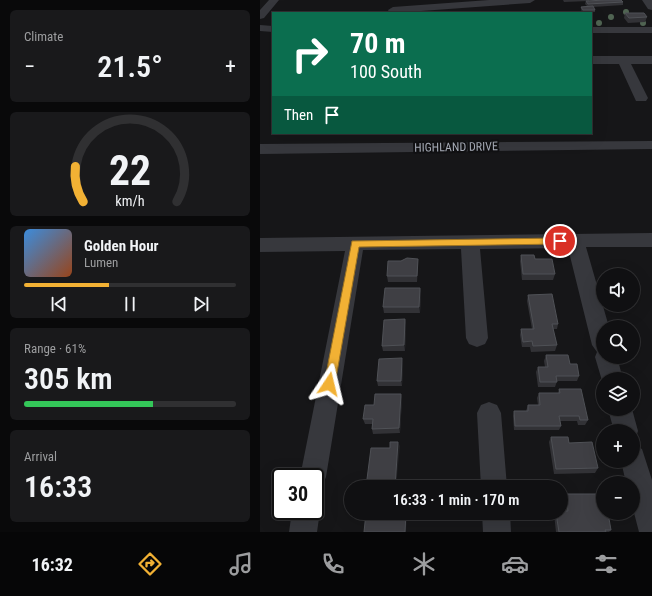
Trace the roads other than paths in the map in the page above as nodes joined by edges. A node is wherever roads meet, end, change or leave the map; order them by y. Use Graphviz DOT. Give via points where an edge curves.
graph roads {
  1 [pos="274,0"];
  2 [pos="530,0"];
  3 [pos="647,0"];
  4 [pos="652,7"];
  5 [pos="393,8"];
  6 [pos="260,16"];
  7 [pos="260,28"];
  8 [pos="272,29"];
  9 [pos="592,30"];
  10 [pos="652,30"];
  11 [pos="593,60"];
  12 [pos="623,60"];
  13 [pos="652,60"];
  14 [pos="601,74"];
  15 [pos="640,98"];
  16 [pos="373,134"];
  17 [pos="558,140"];
  18 [pos="652,145"];
  19 [pos="371,148"];
  20 [pos="260,149"];
  21 [pos="652,240"];
  22 [pos="575,241"];
  23 [pos="470,242"];
  24 [pos="355,244"];
  25 [pos="260,245"];
  26 [pos="596,320"];
  27 [pos="477,338"];
  28 [pos="489,414"];
  29 [pos="315,468"];
  30 [pos="636,468"];
  31 [pos="494,480"];
  32 [pos="305,520"];
  33 [pos="496,520"];
  34 [pos="652,530"];
  35 [pos="303,532"];
  36 [pos="497,532"];
  1 -- 6 [label="street"];
  2 -- 5 [label="street"];
  3 -- 4 [label="street"];
  7 -- 8 [label="street"];
  9 -- 10 [label="street"];
  11 -- 12 [label="street"];
  11 -- 14 [label="street"];
  12 -- 13 [label="street"];
  12 -- 15 [label="street"];
  16 -- 19 [label="street"];
  17 -- 18 [label="street, HIGHLAND DRIVE"];
  17 -- 19 [label="street, HIGHLAND DRIVE"];
  19 -- 20 [label="street, HIGHLAND DRIVE"];
  21 -- 22 [label="street"];
  22 -- 23 [label="street"];
  22 -- 26 [label="street"];
  23 -- 24 [label="street"];
  23 -- 27 [label="street"];
  24 -- 25 [label="street"];
  24 -- 29 [label="street"];
  28 -- 31 [label="street"];
  30 -- 34 [label="street"];
  32 -- 35 [label="street"];
  33 -- 36 [label="street"];
}
